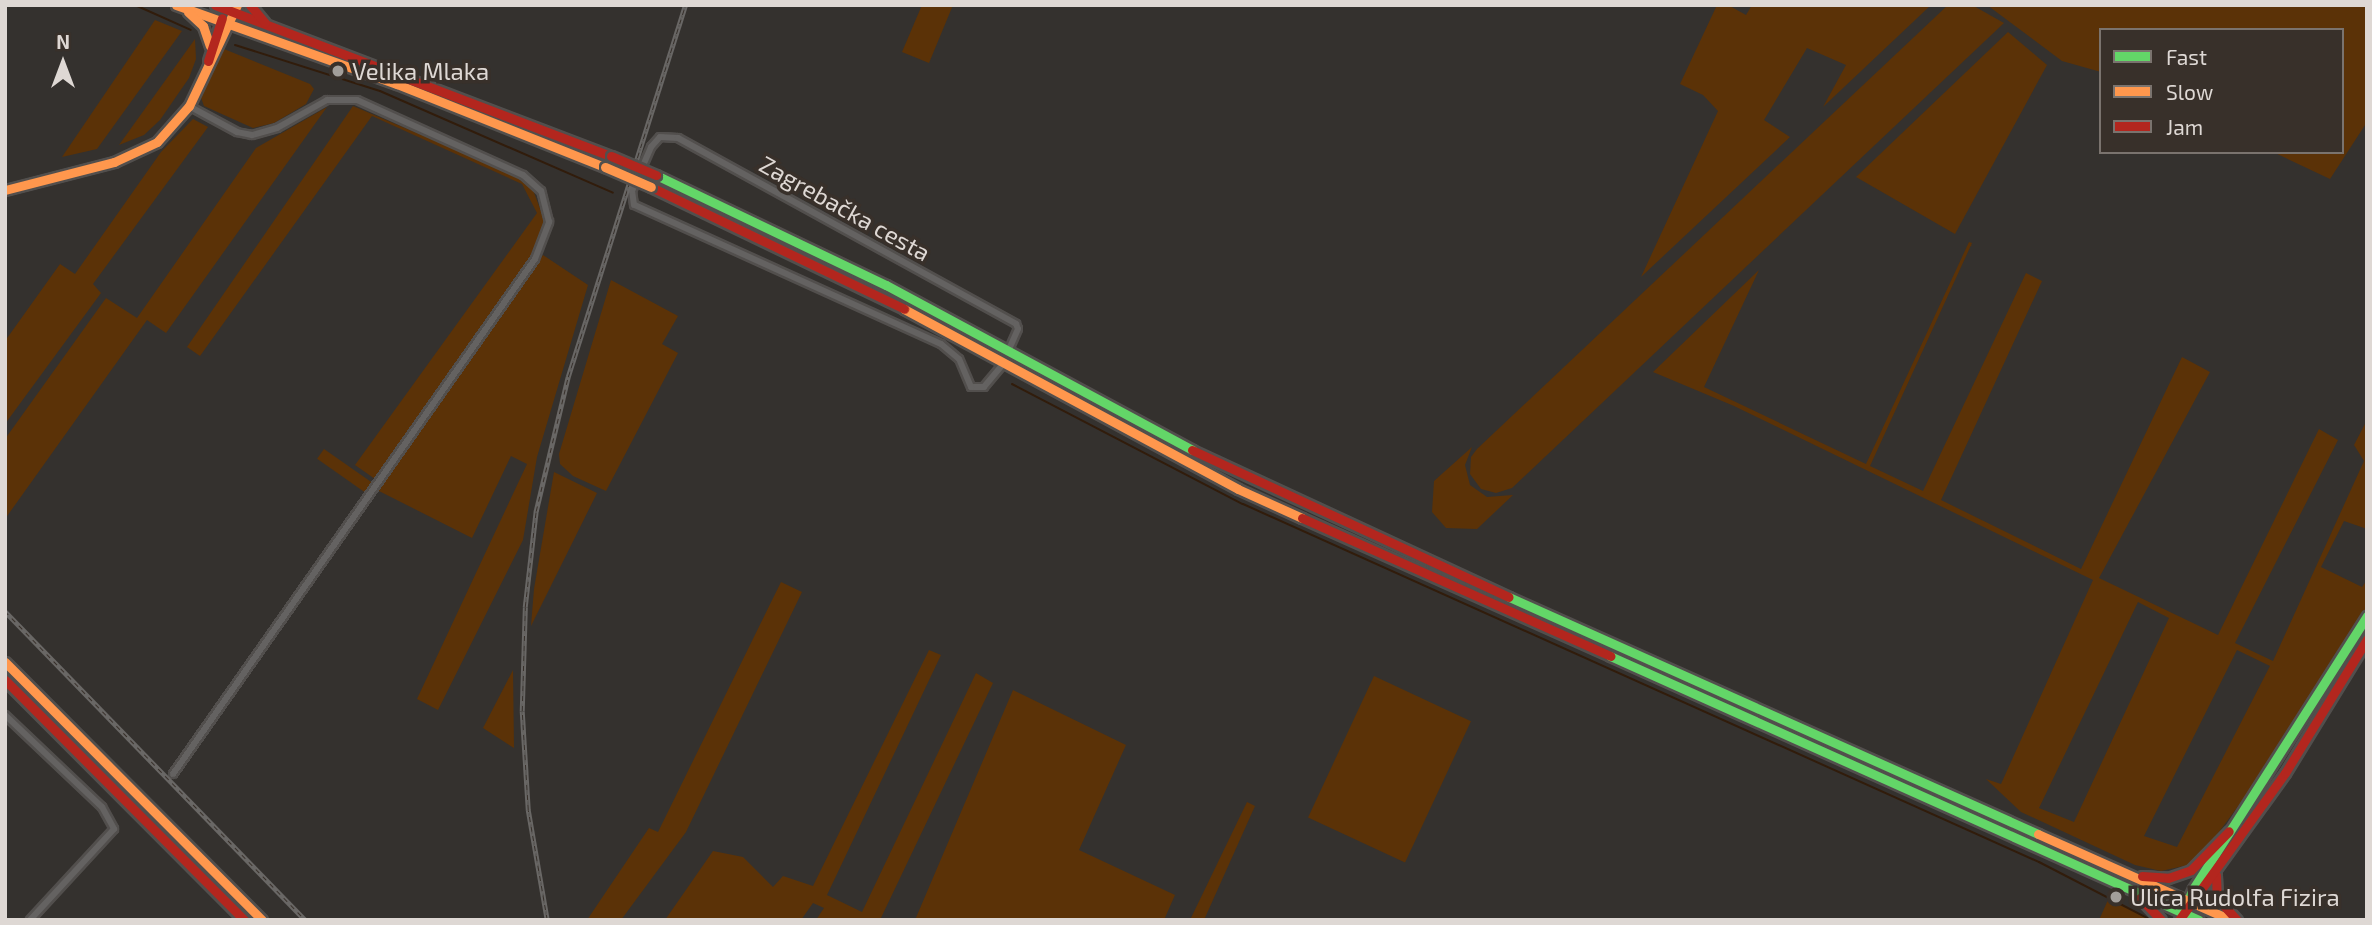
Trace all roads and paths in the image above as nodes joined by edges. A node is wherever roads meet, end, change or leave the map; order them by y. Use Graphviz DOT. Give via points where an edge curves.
graph roads {
  1 [pos="215,5"];
  2 [pos="250,5"];
  3 [pos="180,7"];
  4 [pos="231,8"];
  5 [pos="225,23"];
  6 [pos="266,24"];
  7 [pos="211,48"];
  8 [pos="207,66"];
  9 [pos="189,106"];
  10 [pos="5,190"];
  11 [pos="1008,351"];
  12 [pos="1004,363"];
  13 [pos="2367,616"];
  14 [pos="2367,639"];
  15 [pos="5,662"];
  16 [pos="5,680"];
  17 [pos="5,715"];
  18 [pos="173,775"];
  19 [pos="2236,826"];
  20 [pos="2219,867"];
  21 [pos="2124,872"];
  22 [pos="2119,883"];
  23 [pos="2190,901"];
  24 [pos="2181,916"];
  25 [pos="30,920"];
  26 [pos="244,920"];
  27 [pos="262,920"];
  28 [pos="2161,920"];
  29 [pos="2199,920"];
  30 [pos="2231,920"];
  31 [pos="2237,920"];
  1 -- 4 [label="main road, Zagrebačka cesta"];
  2 -- 6 [label="main road"];
  3 -- 5 [label="main road"];
  3 -- 7 [label="main road" via="203,26"];
  4 -- 5 [label="main road"];
  4 -- 6 [label="main road, Zagrebačka cesta"];
  5 -- 7 [label="main road"];
  5 -- 8 [label="main road"];
  5 -- 12 [label="main road, bridge" via="419,92 606,167 836,274"];
  6 -- 11 [label="main road, Zagrebačka cesta, bridge" via="656,175 844,263"];
  7 -- 8 [label="main road"];
  8 -- 9 [label="main road"];
  9 -- 10 [label="main road" via="167,133 129,157"];
  9 -- 18 [label="street" via="237,132 252,135 277,128 327,100 357,100 523,174 541,191 549,222 535,259"];
  11 -- 12 [label="street, Zagrebačka cesta" via="1017,324 678,138 660,137 651,148 632,191 635,205 941,344 959,359 971,387 984,387"];
  11 -- 21 [label="main road, Zagrebačka cesta" via="1306,506"];
  12 -- 22 [label="main road" via="1302,519"];
  13 -- 19 [label="main road"];
  14 -- 20 [label="main road" via="2295,757"];
  15 -- 27 [label="main road"];
  16 -- 26 [label="main road"];
  17 -- 25 [label="street" via="102,807 114,829"];
  19 -- 21 [label="main road" via="2198,865 2181,875 2160,878"];
  19 -- 23 [label="main road"];
  20 -- 23 [label="main road"];
  20 -- 31 [label="main road" via="2217,898"];
  21 -- 23 [label="main road"];
  22 -- 24 [label="main road"];
  22 -- 28 [label="main road" via="2149,904"];
  23 -- 24 [label="main road"];
  23 -- 30 [label="main road"];
  24 -- 29 [label="main road"];
}
